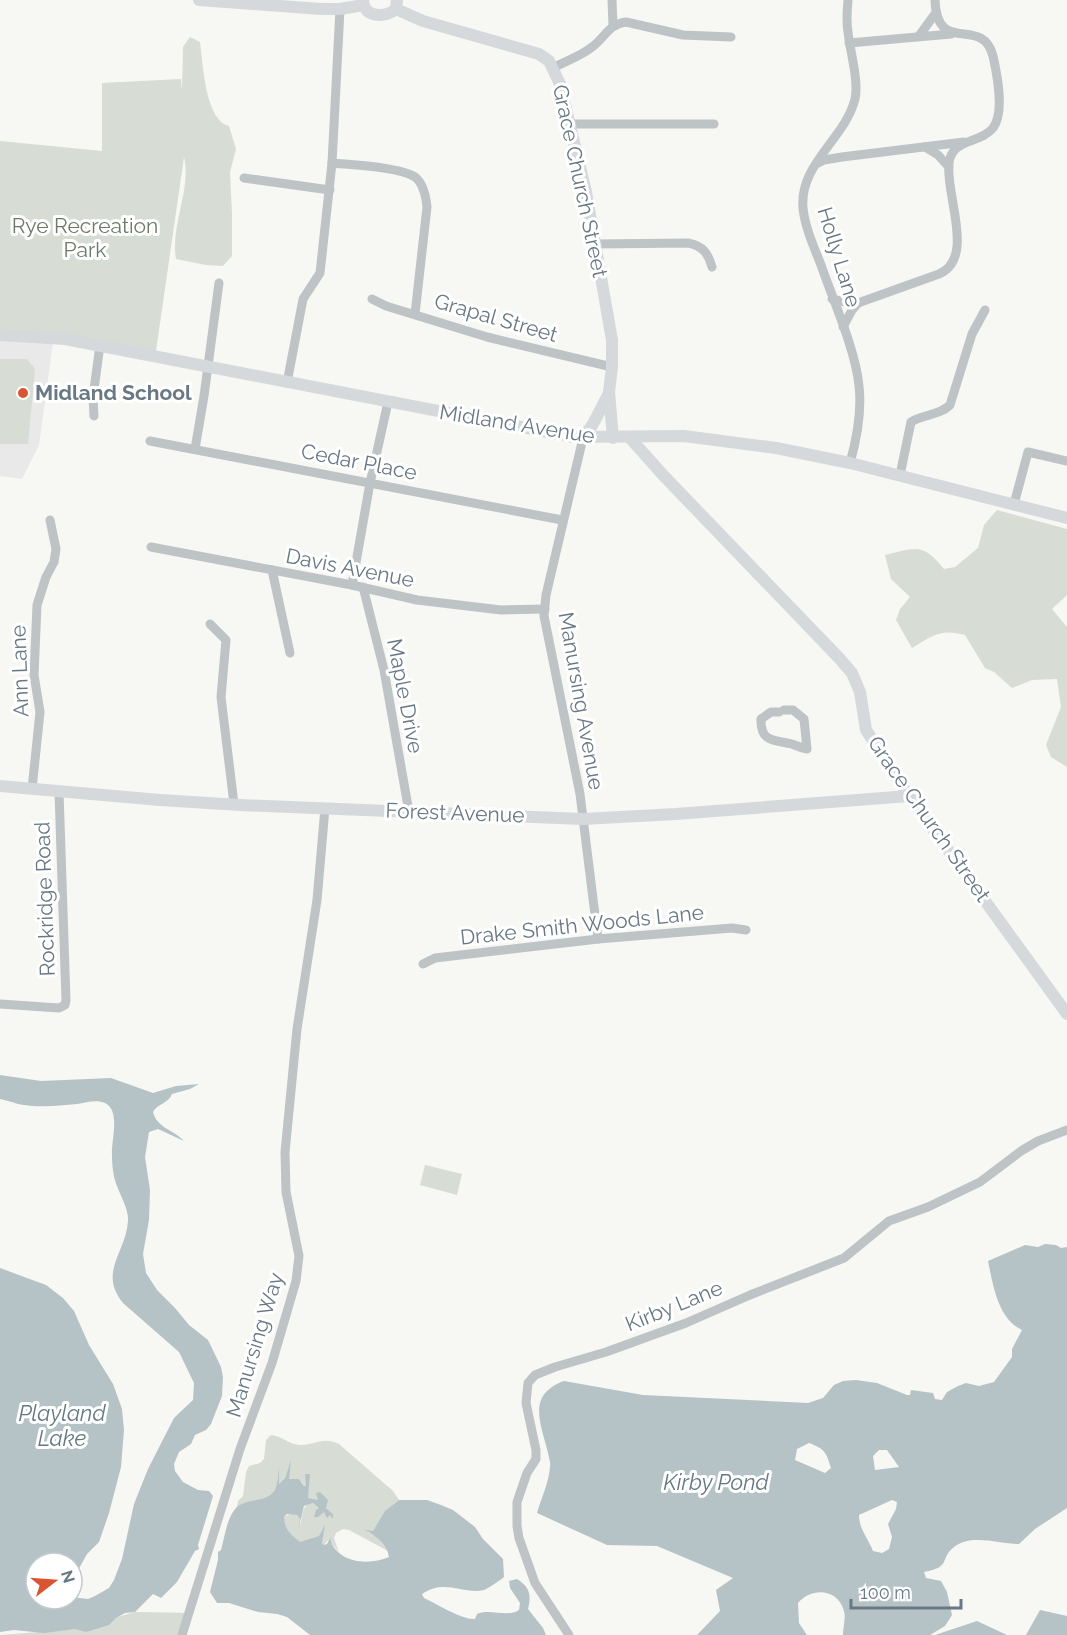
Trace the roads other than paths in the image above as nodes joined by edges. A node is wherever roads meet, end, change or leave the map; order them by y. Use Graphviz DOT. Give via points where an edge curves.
graph roads {
  1 [pos="199,0"];
  2 [pos="612,0"];
  3 [pos="848,0"];
  4 [pos="935,0"];
  5 [pos="238,2"];
  6 [pos="363,2"];
  7 [pos="396,4"];
  8 [pos="340,9"];
  9 [pos="935,14"];
  10 [pos="613,25"];
  11 [pos="956,34"];
  12 [pos="919,36"];
  13 [pos="731,38"];
  14 [pos="849,43"];
  15 [pos="553,68"];
  16 [pos="570,124"];
  17 [pos="714,124"];
  18 [pos="838,133"];
  19 [pos="965,142"];
  20 [pos="925,147"];
  21 [pos="842,157"];
  22 [pos="332,163"];
  23 [pos="816,164"];
  24 [pos="949,167"];
  25 [pos="244,178"];
  26 [pos="330,190"];
  27 [pos="596,244"];
  28 [pos="712,267"];
  29 [pos="219,283"];
  30 [pos="372,299"];
  31 [pos="832,299"];
  32 [pos="858,303"];
  33 [pos="985,310"];
  34 [pos="415,314"];
  35 [pos="843,327"];
  36 [pos="0,334"];
  37 [pos="100,345"];
  38 [pos="208,367"];
  39 [pos="612,367"];
  40 [pos="287,383"];
  41 [pos="609,392"];
  42 [pos="388,402"];
  43 [pos="94,416"];
  44 [pos="583,438"];
  45 [pos="613,438"];
  46 [pos="630,438"];
  47 [pos="150,441"];
  48 [pos="195,449"];
  49 [pos="1067,461"];
  50 [pos="850,463"];
  51 [pos="900,475"];
  52 [pos="370,483"];
  53 [pos="1014,504"];
  54 [pos="1067,518"];
  55 [pos="50,519"];
  56 [pos="562,520"];
  57 [pos="151,546"];
  58 [pos="272,570"];
  59 [pos="352,585"];
  60 [pos="363,587"];
  61 [pos="545,609"];
  62 [pos="210,624"];
  63 [pos="290,653"];
  64 [pos="781,711"];
  65 [pos="0,786"];
  66 [pos="32,789"];
  67 [pos="59,792"];
  68 [pos="909,796"];
  69 [pos="234,804"];
  70 [pos="325,808"];
  71 [pos="410,812"];
  72 [pos="583,819"];
  73 [pos="746,930"];
  74 [pos="598,939"];
  75 [pos="423,964"];
  76 [pos="0,1004"];
  77 [pos="1067,1014"];
  78 [pos="1067,1130"];
  79 [pos="182,1635"];
  80 [pos="569,1635"];
  1 -- 5 [label="street"];
  2 -- 10 [label="street"];
  3 -- 14 [label="street, Holly Lane"];
  4 -- 9 [label="street"];
  5 -- 8 [label="street"];
  6 -- 7 [label="street" via="370,13 377,15 388,14"];
  6 -- 8 [label="street"];
  7 -- 15 [label="street, Grace Church Street" via="423,21 539,54"];
  8 -- 22 [label="street"];
  9 -- 11 [label="street" via="945,30"];
  9 -- 12 [label="street"];
  10 -- 13 [label="street" via="626,22 683,35"];
  10 -- 15 [label="street" via="592,47"];
  11 -- 12 [label="street"];
  11 -- 19 [label="street" via="974,35 988,45 999,100 993,128"];
  12 -- 14 [label="street"];
  14 -- 18 [label="street, Holly Lane" via="856,95"];
  15 -- 16 [label="street, Grace Church Street"];
  16 -- 17 [label="street"];
  16 -- 27 [label="street, Grace Church Street"];
  18 -- 21 [label="street"];
  18 -- 23 [label="street, Holly Lane"];
  19 -- 20 [label="street"];
  19 -- 24 [label="street" via="952,153"];
  20 -- 21 [label="street"];
  20 -- 24 [label="street"];
  21 -- 23 [label="street"];
  22 -- 26 [label="street"];
  22 -- 34 [label="street, Grapal Street" via="404,171 418,180 427,207"];
  23 -- 31 [label="street, Holly Lane" via="807,181 803,208"];
  24 -- 32 [label="street" via="957,239 955,261 946,271"];
  25 -- 26 [label="street"];
  26 -- 40 [label="street" via="320,273 303,299"];
  27 -- 28 [label="street" via="688,243 707,252"];
  27 -- 39 [label="street, Grace Church Street" via="612,340"];
  29 -- 38 [label="street"];
  30 -- 34 [label="street"];
  31 -- 32 [label="street"];
  31 -- 35 [label="street, Holly Lane"];
  32 -- 35 [label="street"];
  33 -- 51 [label="street" via="969,343 950,405 911,422"];
  34 -- 39 [label="street, Grapal Street" via="487,337"];
  35 -- 50 [label="street, Holly Lane" via="859,386 857,432"];
  36 -- 37 [label="street, Midland Avenue"];
  37 -- 38 [label="street, Midland Avenue"];
  37 -- 43 [label="street"];
  38 -- 40 [label="street, Midland Avenue"];
  38 -- 48 [label="street"];
  39 -- 41 [label="street, Grace Church Street"];
  40 -- 42 [label="street, Midland Avenue"];
  41 -- 44 [label="street, Grace Church Street"];
  41 -- 45 [label="street, Grace Church Street"];
  42 -- 44 [label="street, Midland Avenue"];
  42 -- 52 [label="street"];
  44 -- 45 [label="street, Midland Avenue"];
  44 -- 56 [label="street, Manursing Avenue"];
  45 -- 46 [label="street, Midland Avenue"];
  46 -- 50 [label="street, Midland Avenue" via="701,438"];
  46 -- 68 [label="street, Grace Church Street" via="852,674 860,692 866,730"];
  47 -- 48 [label="street, Cedar Place"];
  48 -- 52 [label="street, Cedar Place"];
  49 -- 53 [label="street" via="1028,452"];
  50 -- 51 [label="street, Midland Avenue"];
  51 -- 53 [label="street, Midland Avenue"];
  52 -- 56 [label="street, Cedar Place"];
  52 -- 59 [label="street"];
  53 -- 54 [label="street, Midland Avenue"];
  55 -- 66 [label="street, Ann Lane" via="56,549 37,605 34,675 40,712"];
  56 -- 61 [label="street, Manursing Avenue"];
  57 -- 58 [label="street, Davis Avenue"];
  58 -- 59 [label="street, Davis Avenue"];
  58 -- 63 [label="street"];
  59 -- 60 [label="street, Davis Avenue"];
  60 -- 61 [label="street, Davis Avenue" via="447,604 501,610"];
  60 -- 71 [label="street, Maple Drive" via="384,670"];
  61 -- 72 [label="street, Manursing Avenue"];
  62 -- 69 [label="street" via="225,640 221,697"];
  64 -- 64 [label="street" via="792,710 804,719 807,749 772,741 765,733 761,719"];
  65 -- 66 [label="street, Forest Avenue"];
  66 -- 67 [label="street, Forest Avenue"];
  67 -- 69 [label="street, Forest Avenue"];
  67 -- 76 [label="street, Rockridge Road" via="66,1000 59,1008"];
  68 -- 72 [label="street, Forest Avenue"];
  68 -- 77 [label="street, Grace Church Street"];
  69 -- 70 [label="street, Forest Avenue"];
  70 -- 71 [label="street, Forest Avenue"];
  70 -- 79 [label="street, Manursing Way" via="285,1152 286,1192 299,1256 296,1281"];
  71 -- 72 [label="street, Forest Avenue"];
  72 -- 74 [label="street, Manursing Avenue"];
  73 -- 74 [label="street, Drake Smith Woods Lane"];
  74 -- 75 [label="street, Drake Smith Woods Lane" via="435,958"];
  78 -- 80 [label="street, Kirby Lane" via="1038,1141 980,1182 889,1221 844,1258 686,1323 535,1375 528,1383 526,1403 536,1459 518,1502 517,1526 536,1583"];
}
